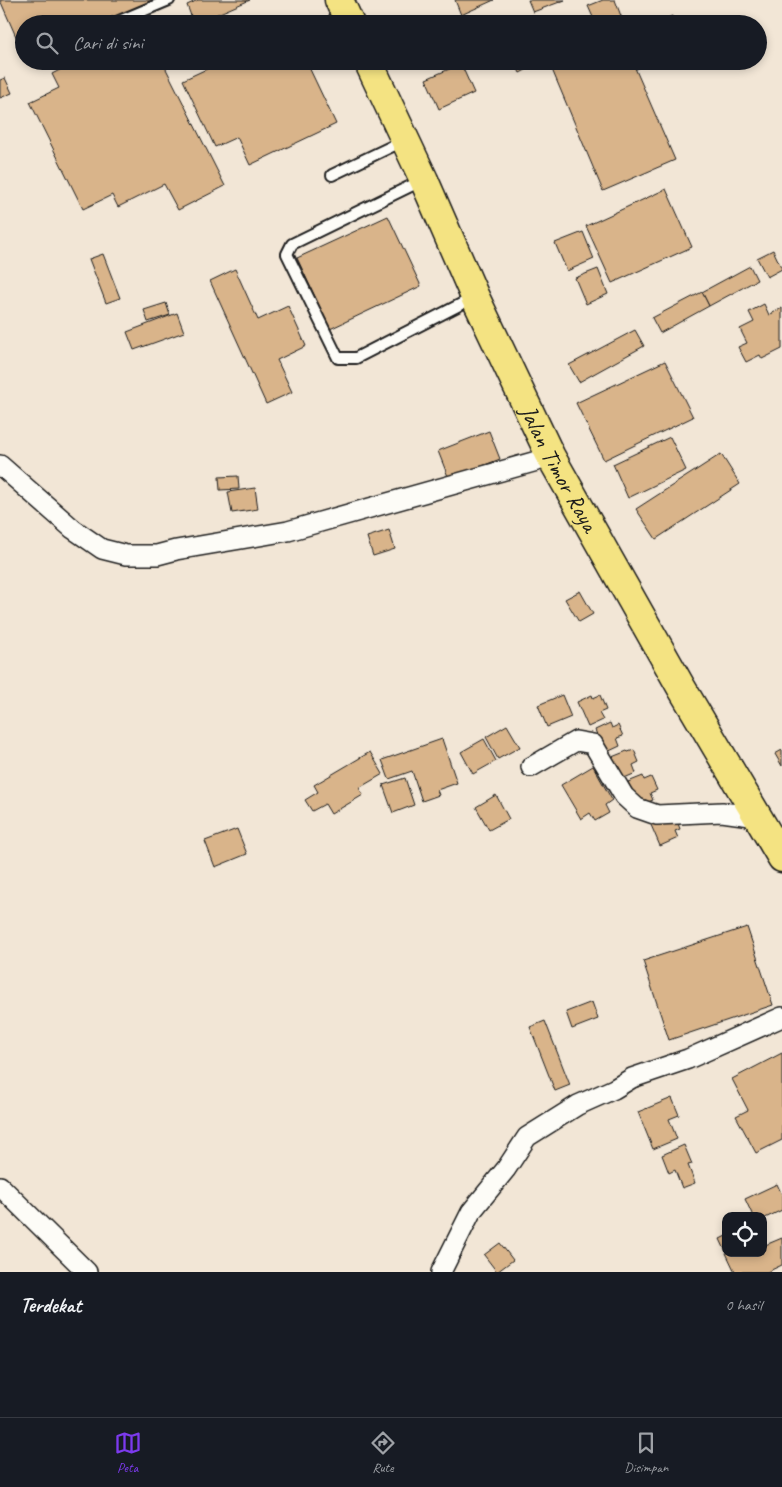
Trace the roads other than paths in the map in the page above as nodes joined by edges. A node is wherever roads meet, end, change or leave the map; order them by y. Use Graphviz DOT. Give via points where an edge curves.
graph roads {
  1 [pos="169,0"];
  2 [pos="339,0"];
  3 [pos="133,15"];
  4 [pos="346,15"];
  5 [pos="372,70"];
  6 [pos="404,140"];
  7 [pos="332,175"];
  8 [pos="424,180"];
  9 [pos="476,297"];
  10 [pos="551,457"];
  11 [pos="0,465"];
  12 [pos="531,767"];
  13 [pos="758,817"];
  14 [pos="782,858"];
  15 [pos="782,1017"];
  16 [pos="0,1186"];
  17 [pos="86,1272"];
  18 [pos="440,1272"];
  1 -- 3 [label="lane"];
  2 -- 4 [label="highway"];
  5 -- 6 [label="highway, Jalan Timor Raya"];
  6 -- 7 [label="lane"];
  6 -- 8 [label="highway, Jalan Timor Raya"];
  8 -- 9 [label="highway, Jalan Timor Raya"];
  8 -- 9 [label="lane" via="292,244 287,254 338,358 356,358"];
  9 -- 10 [label="highway, Jalan Timor Raya"];
  10 -- 11 [label="street" via="288,531 157,556 126,555 102,549 73,529"];
  10 -- 13 [label="highway, Jalan Timor Raya"];
  12 -- 13 [label="street" via="576,741 584,742 593,744 624,796 637,808 656,815 722,812"];
  13 -- 14 [label="highway, Jalan Timor Raya"];
  15 -- 18 [label="street" via="688,1059 632,1078 527,1136 506,1169 471,1212"];
  16 -- 17 [label="street"];
}
